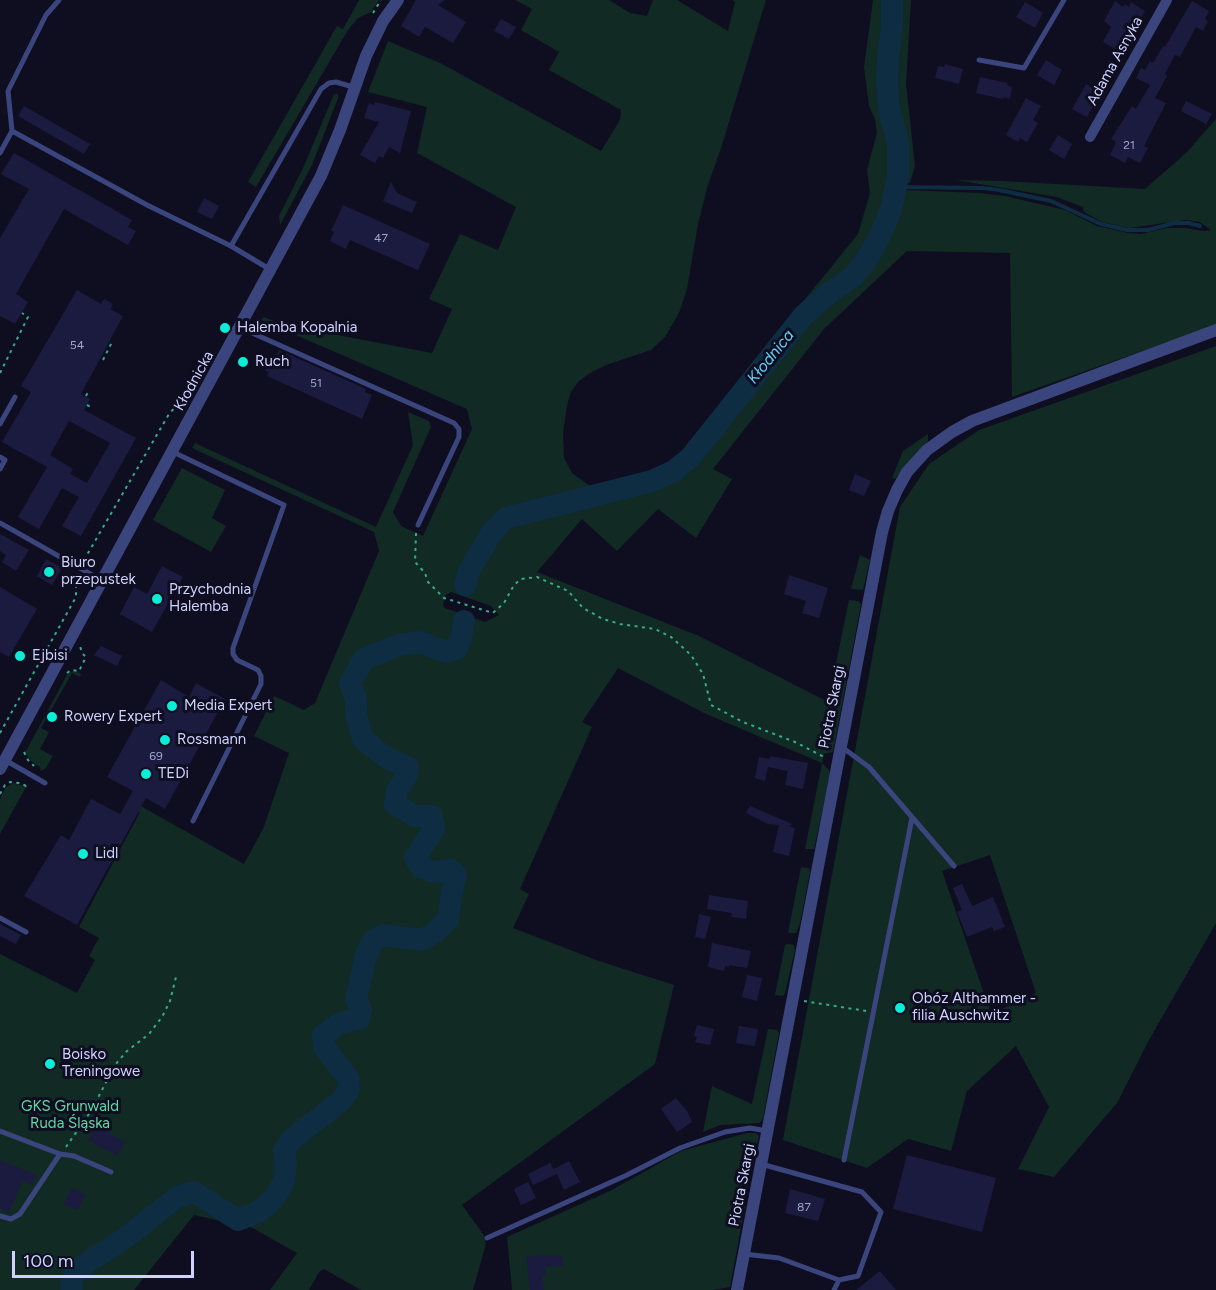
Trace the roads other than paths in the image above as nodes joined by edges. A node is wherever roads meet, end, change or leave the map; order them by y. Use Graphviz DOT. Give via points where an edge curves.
graph roads {
  1 [pos="59,0"];
  2 [pos="398,0"];
  3 [pos="1064,0"];
  4 [pos="1167,0"];
  5 [pos="979,60"];
  6 [pos="355,87"];
  7 [pos="12,131"];
  8 [pos="1090,137"];
  9 [pos="0,153"];
  10 [pos="231,246"];
  11 [pos="272,270"];
  12 [pos="241,328"];
  13 [pos="1216,330"];
  14 [pos="15,397"];
  15 [pos="0,424"];
  16 [pos="173,452"];
  17 [pos="0,457"];
  18 [pos="0,469"];
  19 [pos="0,524"];
  20 [pos="418,525"];
  21 [pos="103,581"];
  22 [pos="840,746"];
  23 [pos="3,765"];
  24 [pos="45,783"];
  25 [pos="912,818"];
  26 [pos="193,821"];
  27 [pos="954,866"];
  28 [pos="0,918"];
  29 [pos="26,932"];
  30 [pos="0,1131"];
  31 [pos="767,1131"];
  32 [pos="60,1154"];
  33 [pos="844,1160"];
  34 [pos="761,1164"];
  35 [pos="111,1172"];
  36 [pos="0,1216"];
  37 [pos="487,1238"];
  38 [pos="744,1254"];
  39 [pos="839,1280"];
  40 [pos="737,1290"];
  41 [pos="834,1290"];
  1 -- 7 [label="lane" via="46,15 8,91"];
  2 -- 6 [label="street, Kłodnicka" via="374,38"];
  3 -- 5 [label="lane" via="1024,68"];
  4 -- 8 [label="street, Adama Asnyka"];
  6 -- 10 [label="lane" via="336,82 321,89"];
  6 -- 11 [label="street, Kłodnicka" via="321,176"];
  7 -- 9 [label="lane"];
  7 -- 10 [label="lane" via="147,206"];
  10 -- 11 [label="lane"];
  11 -- 12 [label="street, Kłodnicka"];
  12 -- 16 [label="street, Kłodnicka"];
  12 -- 20 [label="lane" via="454,423 459,437"];
  13 -- 22 [label="street, Piotra Skargi" via="972,421 942,438 919,458 902,481 888,511"];
  14 -- 15 [label="lane"];
  16 -- 21 [label="street, Kłodnicka"];
  16 -- 26 [label="lane" via="284,505 233,648 237,660 258,670 261,684"];
  17 -- 18 [label="lane" via="5,460"];
  19 -- 21 [label="lane"];
  21 -- 23 [label="street, Kłodnicka"];
  22 -- 25 [label="lane" via="869,768"];
  22 -- 31 [label="street, Piotra Skargi"];
  23 -- 24 [label="lane"];
  25 -- 27 [label="lane"];
  25 -- 33 [label="lane"];
  28 -- 29 [label="lane"];
  30 -- 32 [label="lane"];
  31 -- 34 [label="street, Piotra Skargi"];
  31 -- 37 [label="lane" via="750,1128 725,1132 680,1148"];
  32 -- 35 [label="lane"];
  32 -- 36 [label="lane" via="20,1214 11,1219"];
  34 -- 38 [label="street, Piotra Skargi"];
  34 -- 39 [label="lane" via="862,1192 881,1212 858,1276"];
  38 -- 39 [label="lane" via="779,1258"];
  38 -- 40 [label="street, Piotra Skargi"];
  39 -- 41 [label="lane"];
}
